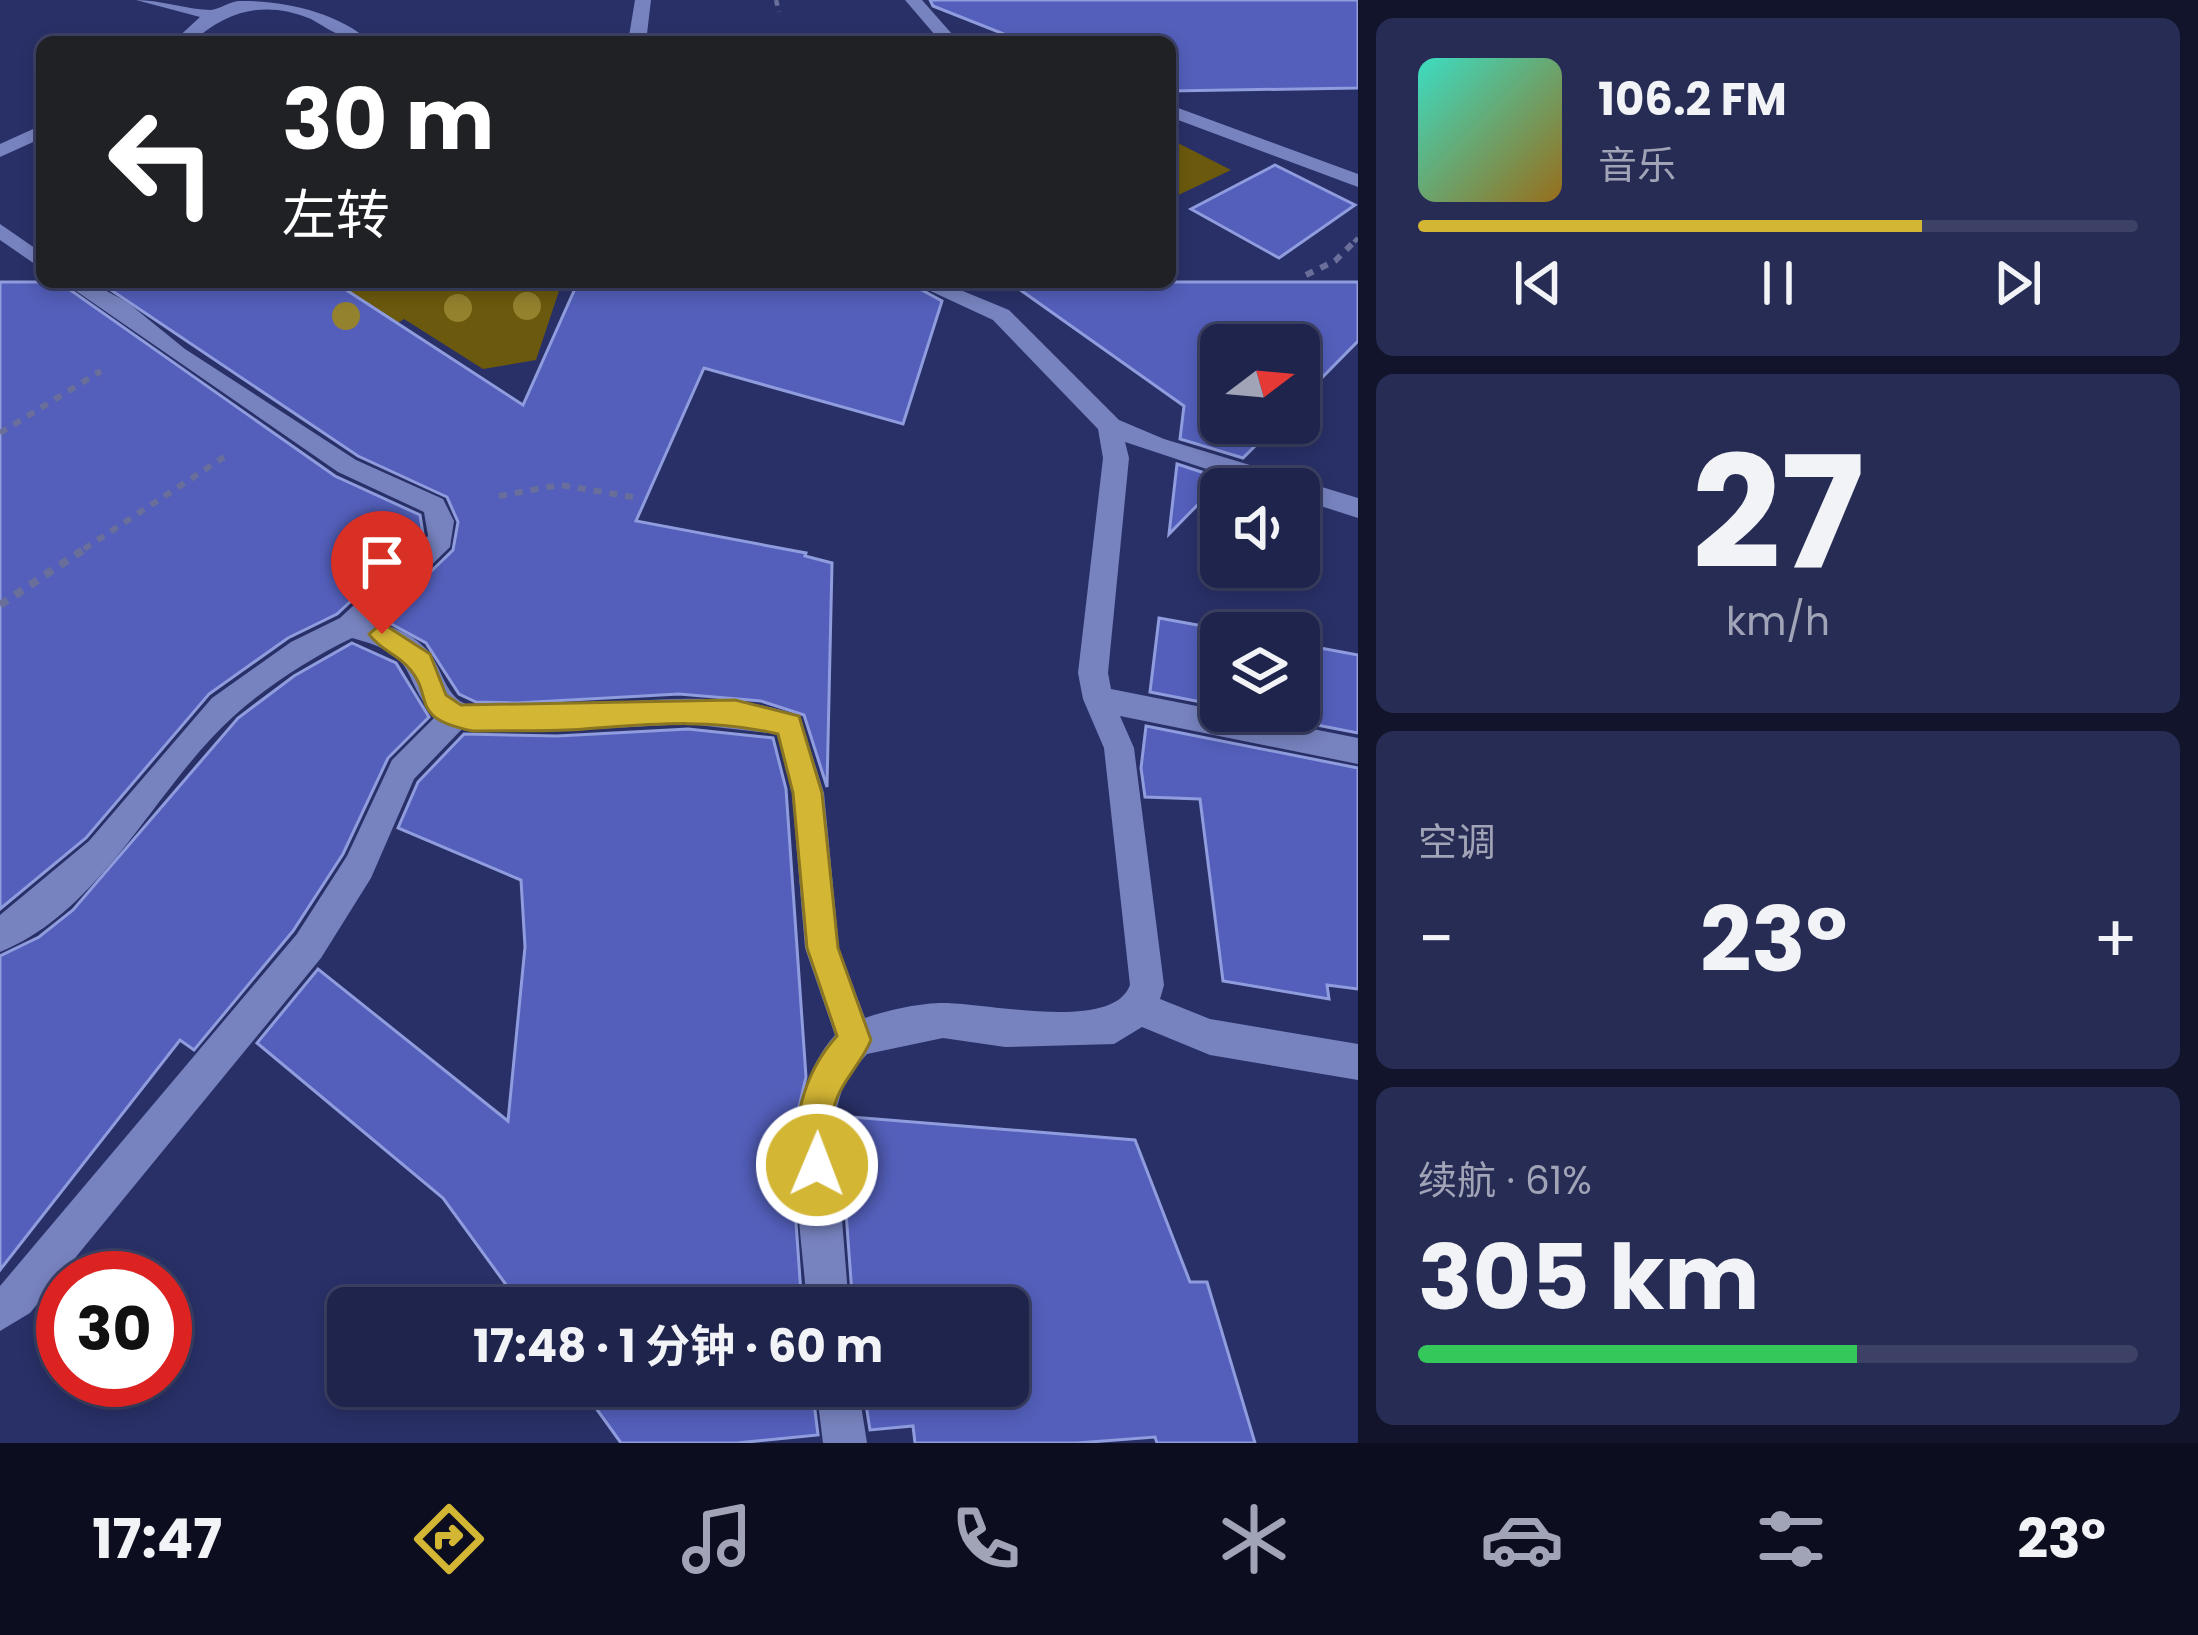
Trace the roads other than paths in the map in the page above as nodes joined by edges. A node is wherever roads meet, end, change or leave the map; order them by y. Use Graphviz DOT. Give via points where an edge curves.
graph roads {
  1 [pos="144,0"];
  2 [pos="256,0"];
  3 [pos="265,0"];
  4 [pos="643,0"];
  5 [pos="913,0"];
  6 [pos="317,6"];
  7 [pos="213,15"];
  8 [pos="189,36"];
  9 [pos="354,36"];
  10 [pos="639,36"];
  11 [pos="945,36"];
  12 [pos="1176,113"];
  13 [pos="36,134"];
  14 [pos="0,151"];
  15 [pos="1358,182"];
  16 [pos="0,230"];
  17 [pos="36,258"];
  18 [pos="85,288"];
  19 [pos="950,288"];
  20 [pos="1002,299"];
  21 [pos="1110,426"];
  22 [pos="1358,508"];
  23 [pos="350,626"];
  24 [pos="1098,699"];
  25 [pos="455,716"];
  26 [pos="1358,751"];
  27 [pos="0,935"];
  28 [pos="1139,1008"];
  29 [pos="855,1040"];
  30 [pos="1358,1062"];
  31 [pos="826,1287"];
  32 [pos="0,1310"];
  33 [pos="840,1407"];
  34 [pos="845,1443"];
  1 -- 7 [label="street"];
  2 -- 7 [label="street"];
  3 -- 6 [label="street"];
  4 -- 10 [label="street"];
  5 -- 11 [label="street"];
  6 -- 9 [label="street"];
  7 -- 8 [label="street"];
  12 -- 15 [label="street"];
  13 -- 14 [label="street"];
  16 -- 17 [label="street"];
  18 -- 23 [label="street" via="347,466 434,506 441,540"];
  19 -- 20 [label="street"];
  20 -- 21 [label="street"];
  21 -- 22 [label="street"];
  21 -- 24 [label="street" via="1117,458 1096,632"];
  23 -- 25 [label="street" via="406,647 421,662 435,702"];
  23 -- 27 [label="street" via="301,650 223,707 100,852"];
  24 -- 26 [label="street"];
  24 -- 28 [label="street" via="1119,748 1130,811 1147,985"];
  25 -- 29 [label="street" via="735,712 789,724 808,793 823,948"];
  25 -- 32 [label="street" via="404,770 309,946 126,1173"];
  28 -- 29 [label="street" via="1114,1026 1004,1029 943,1020"];
  28 -- 30 [label="street" via="1210,1037"];
  29 -- 31 [label="street" via="830,1069 814,1118"];
  33 -- 34 [label="street"];
}
